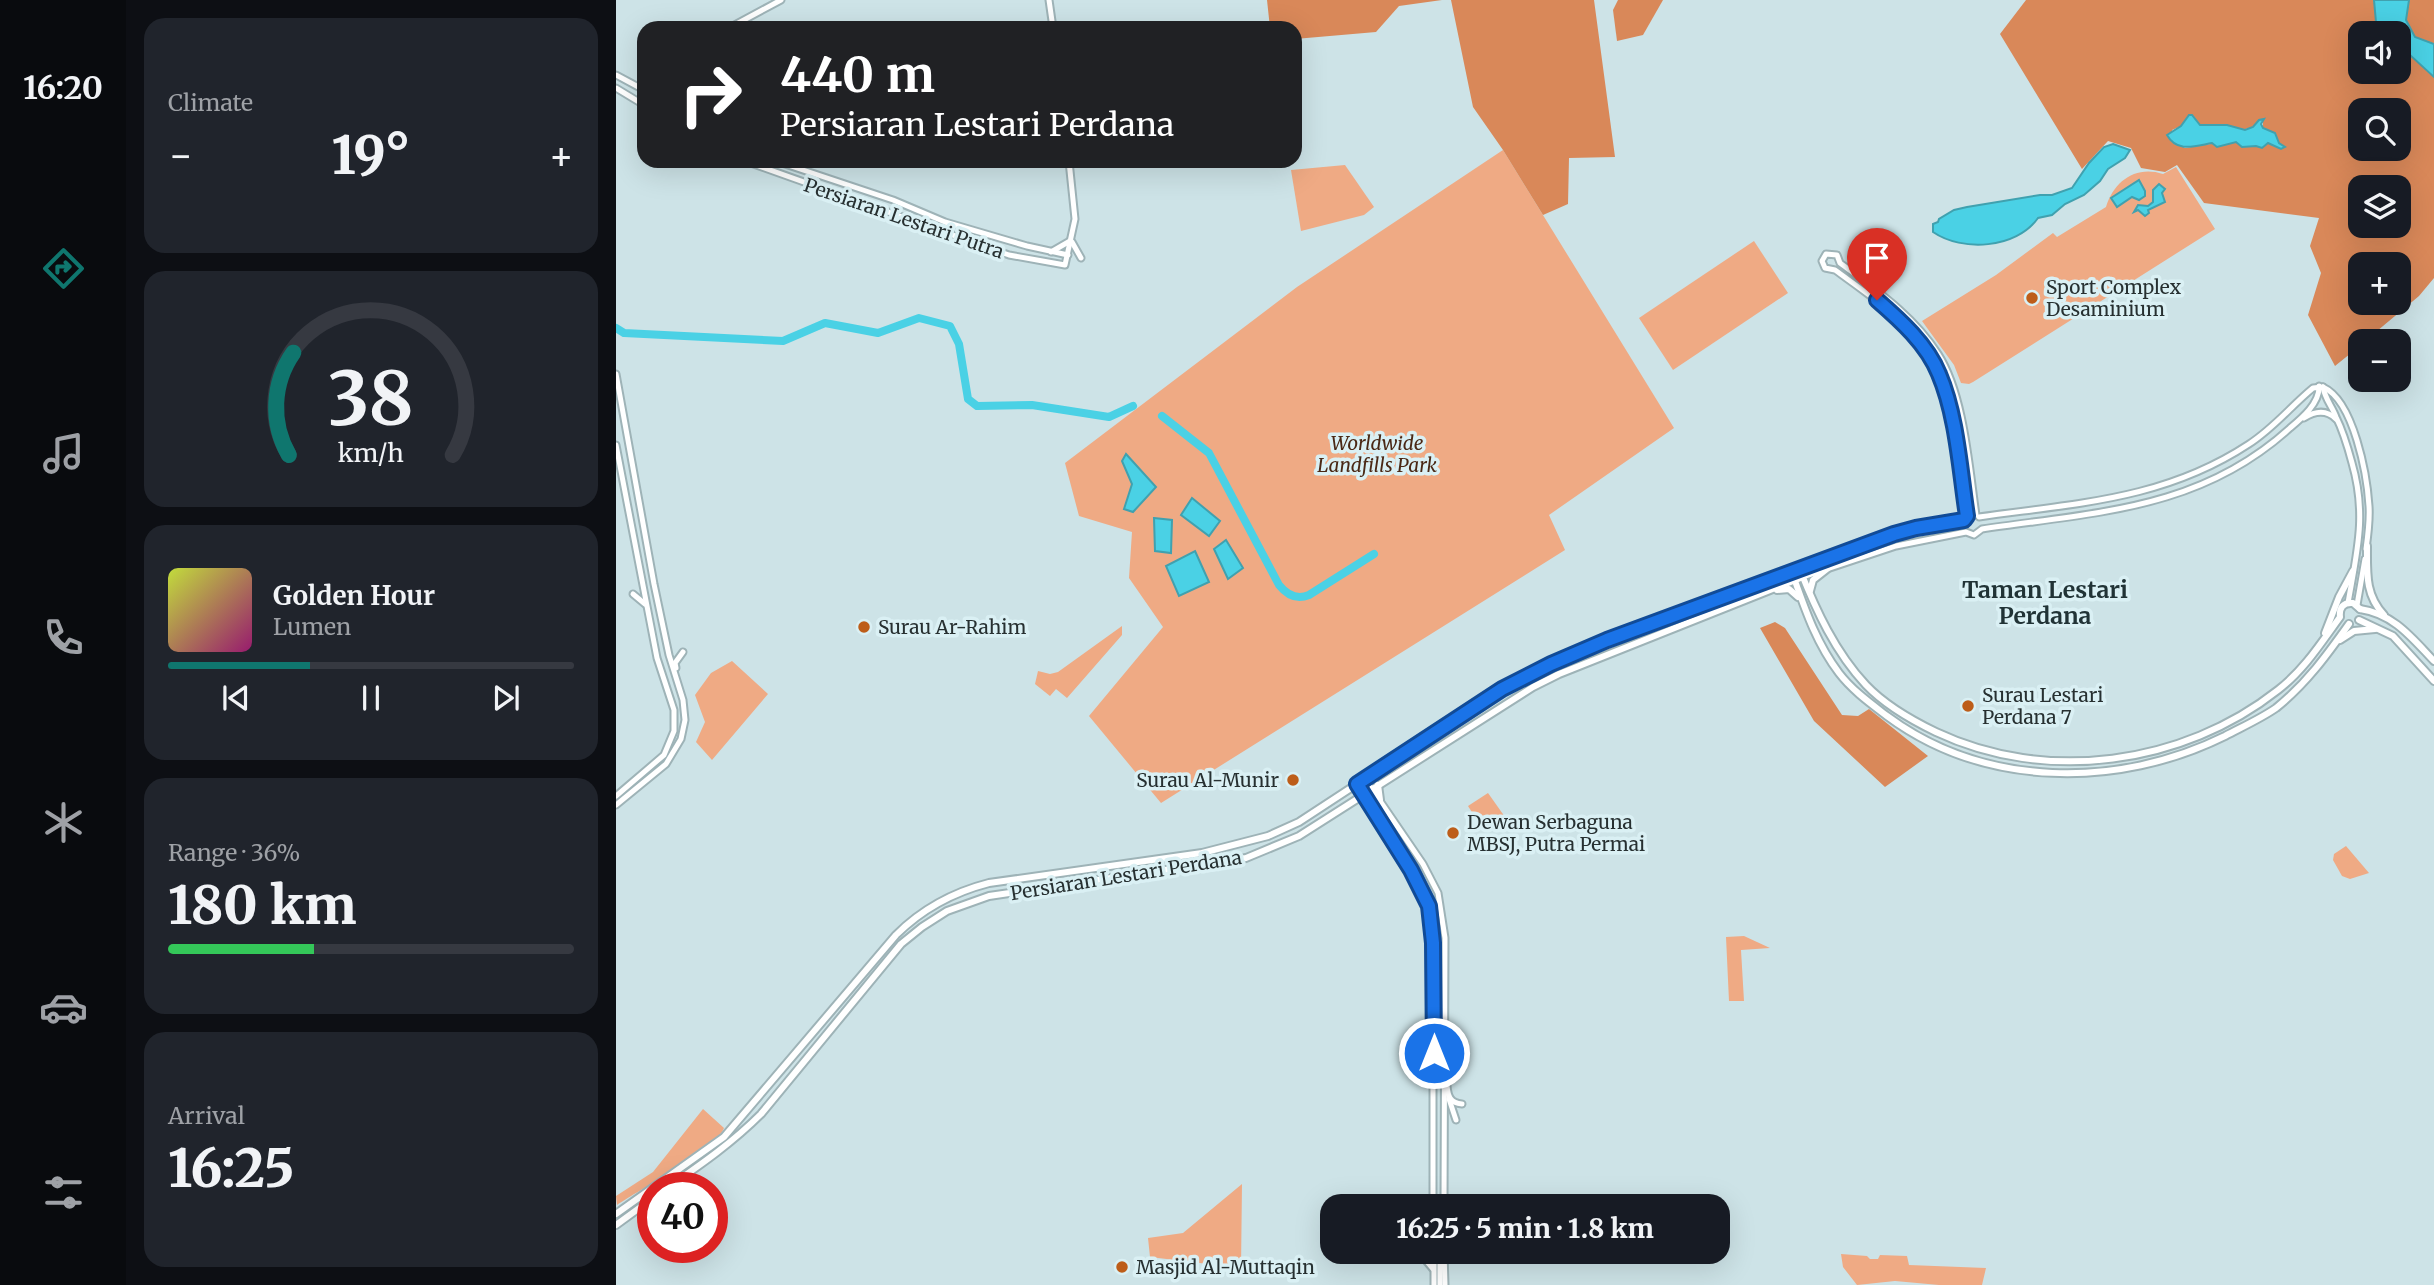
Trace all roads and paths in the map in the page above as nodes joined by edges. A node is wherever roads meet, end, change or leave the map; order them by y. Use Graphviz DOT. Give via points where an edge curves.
graph roads {
  1 [pos="781,0"];
  2 [pos="1049,0"];
  3 [pos="742,21"];
  4 [pos="1052,21"];
  5 [pos="618,76"];
  6 [pos="637,86"];
  7 [pos="616,87"];
  8 [pos="616,96"];
  9 [pos="631,97"];
  10 [pos="637,100"];
  11 [pos="765,168"];
  12 [pos="796,168"];
  13 [pos="1070,168"];
  14 [pos="945,222"];
  15 [pos="943,232"];
  16 [pos="1072,239"];
  17 [pos="1051,252"];
  18 [pos="1068,255"];
  19 [pos="1081,258"];
  20 [pos="1840,263"];
  21 [pos="1835,270"];
  22 [pos="616,374"];
  23 [pos="2321,387"];
  24 [pos="2298,421"];
  25 [pos="2338,421"];
  26 [pos="616,445"];
  27 [pos="1978,516"];
  28 [pos="1965,518"];
  29 [pos="1982,529"];
  30 [pos="1966,532"];
  31 [pos="2367,546"];
  32 [pos="1826,560"];
  33 [pos="1827,569"];
  34 [pos="2353,571"];
  35 [pos="1792,573"];
  36 [pos="1801,573"];
  37 [pos="1795,580"];
  38 [pos="1762,584"];
  39 [pos="1770,590"];
  40 [pos="633,594"];
  41 [pos="1810,594"];
  42 [pos="2348,603"];
  43 [pos="1802,605"];
  44 [pos="647,607"];
  45 [pos="2359,607"];
  46 [pos="2385,616"];
  47 [pos="2340,617"];
  48 [pos="2359,620"];
  49 [pos="2349,624"];
  50 [pos="2379,629"];
  51 [pos="2324,639"];
  52 [pos="2335,644"];
  53 [pos="683,652"];
  54 [pos="2434,661"];
  55 [pos="2434,681"];
  56 [pos="677,682"];
  57 [pos="1365,779"];
  58 [pos="1357,784"];
  59 [pos="1375,788"];
  60 [pos="1364,794"];
  61 [pos="616,796"];
  62 [pos="1380,800"];
  63 [pos="616,805"];
  64 [pos="1202,853"];
  65 [pos="1203,864"];
  66 [pos="1444,1069"];
  67 [pos="1448,1096"];
  68 [pos="1462,1104"];
  69 [pos="1456,1120"];
  70 [pos="693,1172"];
  71 [pos="1433,1194"];
  72 [pos="1444,1194"];
  73 [pos="637,1209"];
  74 [pos="616,1214"];
  75 [pos="616,1225"];
  76 [pos="1430,1264"];
  77 [pos="1434,1264"];
  78 [pos="1440,1264"];
  79 [pos="1443,1264"];
  80 [pos="1434,1272"];
  81 [pos="1434,1285"];
  82 [pos="1442,1285"];
  1 -- 3 [label="street"];
  2 -- 4 [label="street"];
  5 -- 6 [label="street"];
  5 -- 7 [label="street"];
  7 -- 9 [label="street"];
  8 -- 9 [label="street"];
  9 -- 10 [label="street"];
  11 -- 15 [label="street, Persiaran Lestari Putra"];
  12 -- 14 [label="street, Persiaran Lestari Putra"];
  13 -- 16 [label="street" via="1075,219"];
  14 -- 15 [label="street"];
  14 -- 17 [label="street, Persiaran Lestari Putra"];
  15 -- 18 [label="street, Persiaran Lestari Putra" via="1009,255 1065,265"];
  16 -- 17 [label="street"];
  16 -- 18 [label="street"];
  16 -- 19 [label="street"];
  17 -- 18 [label="street, Persiaran Lestari Putra"];
  20 -- 21 [label="street"];
  20 -- 21 [label="street" via="1834,253 1824,256 1825,268"];
  20 -- 27 [label="street" via="1890,301 1928,339 1943,362 1954,390"];
  21 -- 28 [label="street" via="1896,317 1921,344 1940,375 1952,422"];
  22 -- 56 [label="street" via="654,584"];
  23 -- 24 [label="street"];
  23 -- 25 [label="street"];
  23 -- 27 [label="street" via="2309,391 2250,443 2167,485 2128,495"];
  23 -- 31 [label="street" via="2335,394 2354,432 2369,508"];
  24 -- 25 [label="street" via="2321,412"];
  24 -- 29 [label="street" via="2232,470 2176,495 2116,510"];
  25 -- 34 [label="street" via="2360,495 2361,527"];
  26 -- 44 [label="street"];
  27 -- 28 [label="street"];
  27 -- 29 [label="street"];
  28 -- 30 [label="street"];
  28 -- 32 [label="street, Persiaran Lestari Perdana" via="1894,534"];
  29 -- 30 [label="street" via="1974,535"];
  30 -- 33 [label="street, Persiaran Lestari Perdana" via="1896,546"];
  31 -- 45 [label="street"];
  31 -- 46 [label="main road" via="2369,592"];
  32 -- 36 [label="street, Persiaran Lestari Perdana"];
  32 -- 38 [label="main road" via="1777,574"];
  33 -- 36 [label="street, Persiaran Lestari Perdana"];
  33 -- 41 [label="main road" via="1813,580"];
  34 -- 42 [label="street"];
  34 -- 51 [label="main road"];
  35 -- 36 [label="main road, Persiaran Lestari Perdana"];
  35 -- 37 [label="main road"];
  35 -- 38 [label="main road, Persiaran Lestari Perdana"];
  36 -- 37 [label="main road, Persiaran Lestari Perdana"];
  36 -- 41 [label="main road"];
  37 -- 39 [label="main road, Persiaran Lestari Perdana"];
  37 -- 43 [label="main road"];
  38 -- 57 [label="main road, Persiaran Lestari Perdana" via="1607,640 1531,674"];
  39 -- 43 [label="main road" via="1794,591"];
  39 -- 59 [label="main road, Persiaran Lestari Perdana" via="1533,687"];
  40 -- 44 [label="street"];
  41 -- 51 [label="main road" via="1854,671 1893,708 1972,747 2036,761 2135,756 2203,734 2279,690"];
  42 -- 45 [label="main road"];
  42 -- 47 [label="main road" via="2341,608"];
  43 -- 52 [label="main road" via="1840,675 1894,721 1971,759 2041,772 2136,767 2184,754 2280,704 2314,673"];
  44 -- 61 [label="street" via="674,710 674,731 664,755"];
  45 -- 46 [label="main road"];
  45 -- 48 [label="main road"];
  46 -- 54 [label="main road" via="2401,625"];
  47 -- 49 [label="main road"];
  47 -- 51 [label="main road"];
  48 -- 49 [label="main road"];
  48 -- 50 [label="main road"];
  49 -- 52 [label="main road"];
  50 -- 52 [label="main road" via="2354,631"];
  50 -- 55 [label="main road" via="2393,636"];
  53 -- 56 [label="street" via="675,663"];
  56 -- 63 [label="street" via="685,720 674,754"];
  57 -- 58 [label="main road, Persiaran Lestari Perdana"];
  57 -- 59 [label="street"];
  58 -- 60 [label="street"];
  58 -- 64 [label="main road, Persiaran Lestari Perdana" via="1277,832"];
  59 -- 60 [label="main road, Persiaran Lestari Perdana"];
  59 -- 62 [label="main road"];
  60 -- 65 [label="main road, Persiaran Lestari Perdana" via="1279,846 1246,858"];
  60 -- 71 [label="street" via="1424,892 1433,925"];
  62 -- 66 [label="street" via="1438,893 1445,938"];
  64 -- 65 [label="main road"];
  64 -- 74 [label="main road, Persiaran Lestari Perdana" via="989,883 924,911 895,935 724,1138"];
  65 -- 70 [label="main road, Persiaran Lestari Perdana" via="989,896 947,911 901,944 748,1128"];
  66 -- 67 [label="street"];
  66 -- 72 [label="street"];
  67 -- 68 [label="street"];
  67 -- 69 [label="street"];
  73 -- 75 [label="main road"];
  76 -- 80 [label="street"];
  77 -- 80 [label="street"];
  78 -- 82 [label="street"];
  79 -- 82 [label="street"];
  80 -- 81 [label="street"];
}
